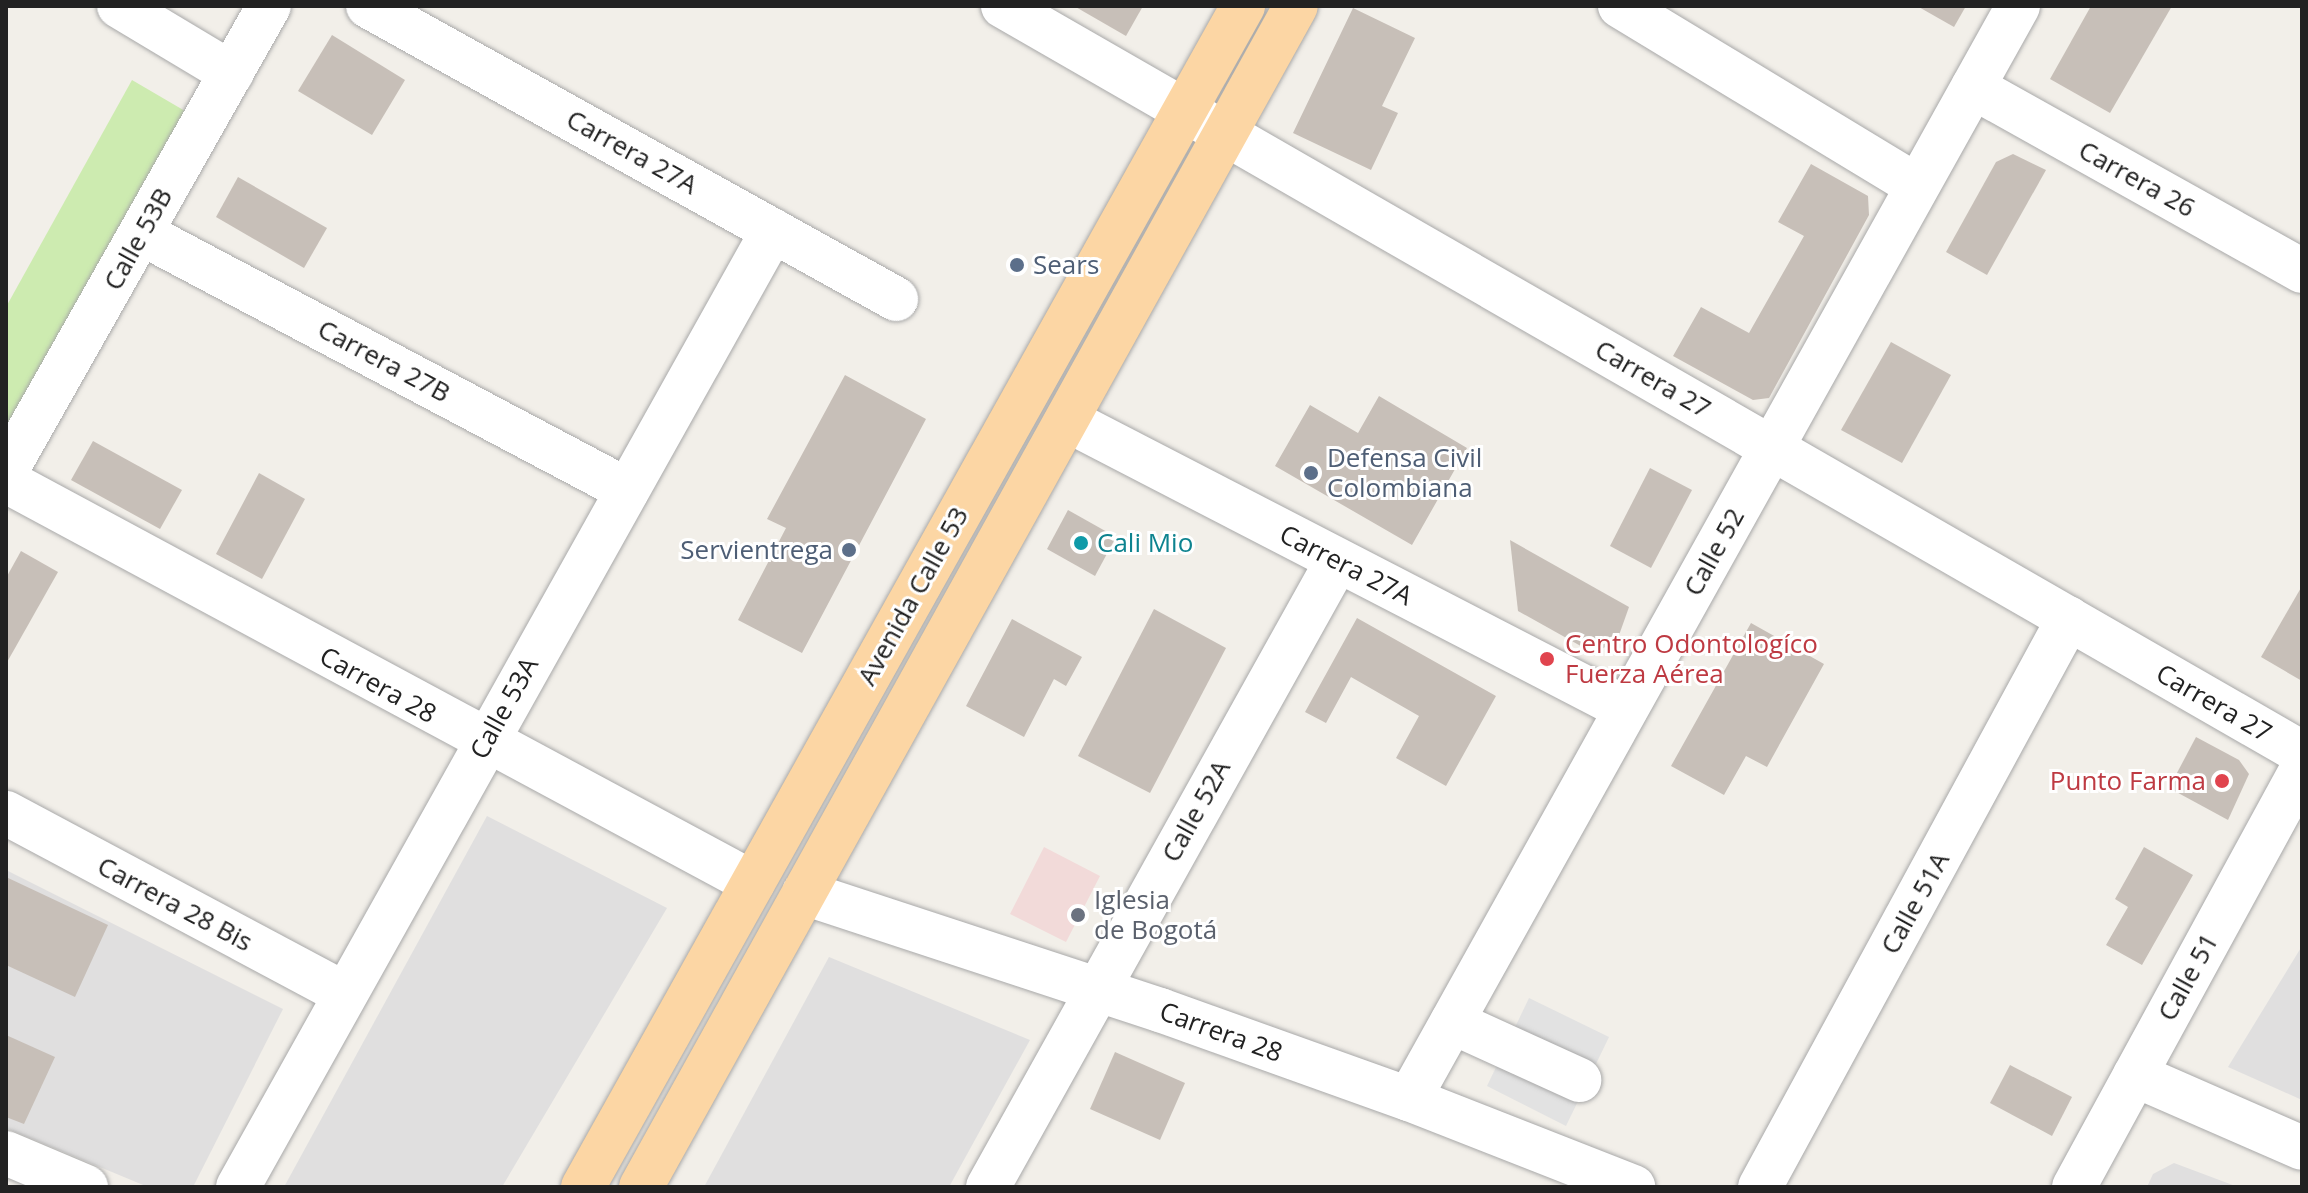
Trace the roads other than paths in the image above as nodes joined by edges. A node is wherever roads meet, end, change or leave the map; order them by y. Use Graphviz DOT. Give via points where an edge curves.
graph roads {
  1 [pos="119,6"];
  2 [pos="269,6"];
  3 [pos="368,6"];
  4 [pos="1003,6"];
  5 [pos="1243,6"];
  6 [pos="1296,6"];
  7 [pos="2018,6"];
  8 [pos="1641,11"];
  9 [pos="231,73"];
  10 [pos="1973,87"];
  11 [pos="1185,110"];
  12 [pos="1226,133"];
  13 [pos="1917,186"];
  14 [pos="773,230"];
  15 [pos="141,233"];
  16 [pos="2302,271"];
  17 [pos="896,299"];
  18 [pos="1067,420"];
  19 [pos="1772,448"];
  20 [pos="6,471"];
  21 [pos="6,481"];
  22 [pos="627,490"];
  23 [pos="1337,561"];
  24 [pos="2069,618"];
  25 [pos="1626,709"];
  26 [pos="484,742"];
  27 [pos="2302,753"];
  28 [pos="2302,768"];
  29 [pos="6,813"];
  30 [pos="753,883"];
  31 [pos="804,893"];
  32 [pos="1096,989"];
  33 [pos="345,994"];
  34 [pos="1452,1022"];
  35 [pos="2135,1075"];
  36 [pos="1579,1080"];
  37 [pos="1409,1099"];
  38 [pos="2302,1148"];
  39 [pos="6,1153"];
  40 [pos="86,1187"];
  41 [pos="238,1187"];
  42 [pos="583,1187"];
  43 [pos="641,1187"];
  44 [pos="988,1187"];
  45 [pos="1633,1187"];
  46 [pos="1760,1187"];
  47 [pos="2074,1187"];
  1 -- 9 [label="street"];
  2 -- 9 [label="street, Calle 53B"];
  3 -- 14 [label="street, Carrera 27A"];
  4 -- 11 [label="street, Carrera 27"];
  5 -- 11 [label="main road, Avenida Calle 53"];
  6 -- 12 [label="main road, Avenida Calle 53"];
  7 -- 10 [label="street, Calle 52"];
  8 -- 13 [label="street"];
  9 -- 15 [label="street, Calle 53B"];
  10 -- 13 [label="street, Calle 52"];
  10 -- 16 [label="street, Carrera 26"];
  11 -- 12 [label="street, Carrera 27"];
  11 -- 30 [label="main road, Avenida Calle 53"];
  12 -- 18 [label="main road, Avenida Calle 53"];
  12 -- 19 [label="street, Carrera 27"];
  13 -- 19 [label="street, Calle 52"];
  14 -- 17 [label="street, Carrera 27A"];
  14 -- 22 [label="street, Calle 53A"];
  15 -- 20 [label="street, Calle 53B"];
  15 -- 22 [label="street, Carrera 27B"];
  18 -- 23 [label="street, Carrera 27A"];
  18 -- 31 [label="main road, Avenida Calle 53"];
  19 -- 24 [label="street, Carrera 27"];
  19 -- 25 [label="street, Calle 52"];
  21 -- 26 [label="street, Carrera 28"];
  22 -- 26 [label="street, Calle 53A"];
  23 -- 25 [label="street, Carrera 27A"];
  23 -- 32 [label="street, Calle 52A"];
  24 -- 27 [label="street, Carrera 27"];
  24 -- 46 [label="street, Calle 51A"];
  25 -- 34 [label="street, Calle 52"];
  26 -- 30 [label="street, Carrera 28"];
  26 -- 33 [label="street, Calle 53A"];
  28 -- 35 [label="street, Calle 51"];
  29 -- 33 [label="street, Carrera 28 Bis"];
  30 -- 42 [label="main road, Avenida Calle 53"];
  31 -- 32 [label="street, Carrera 28"];
  31 -- 43 [label="main road, Avenida Calle 53"];
  32 -- 37 [label="street, Carrera 28"];
  32 -- 44 [label="street, Calle 52A"];
  33 -- 41 [label="street, Calle 53A"];
  34 -- 36 [label="street"];
  34 -- 37 [label="street, Calle 52"];
  35 -- 38 [label="street"];
  35 -- 47 [label="street, Calle 51"];
  37 -- 45 [label="street, Carrera 28"];
  39 -- 40 [label="street"];
}
